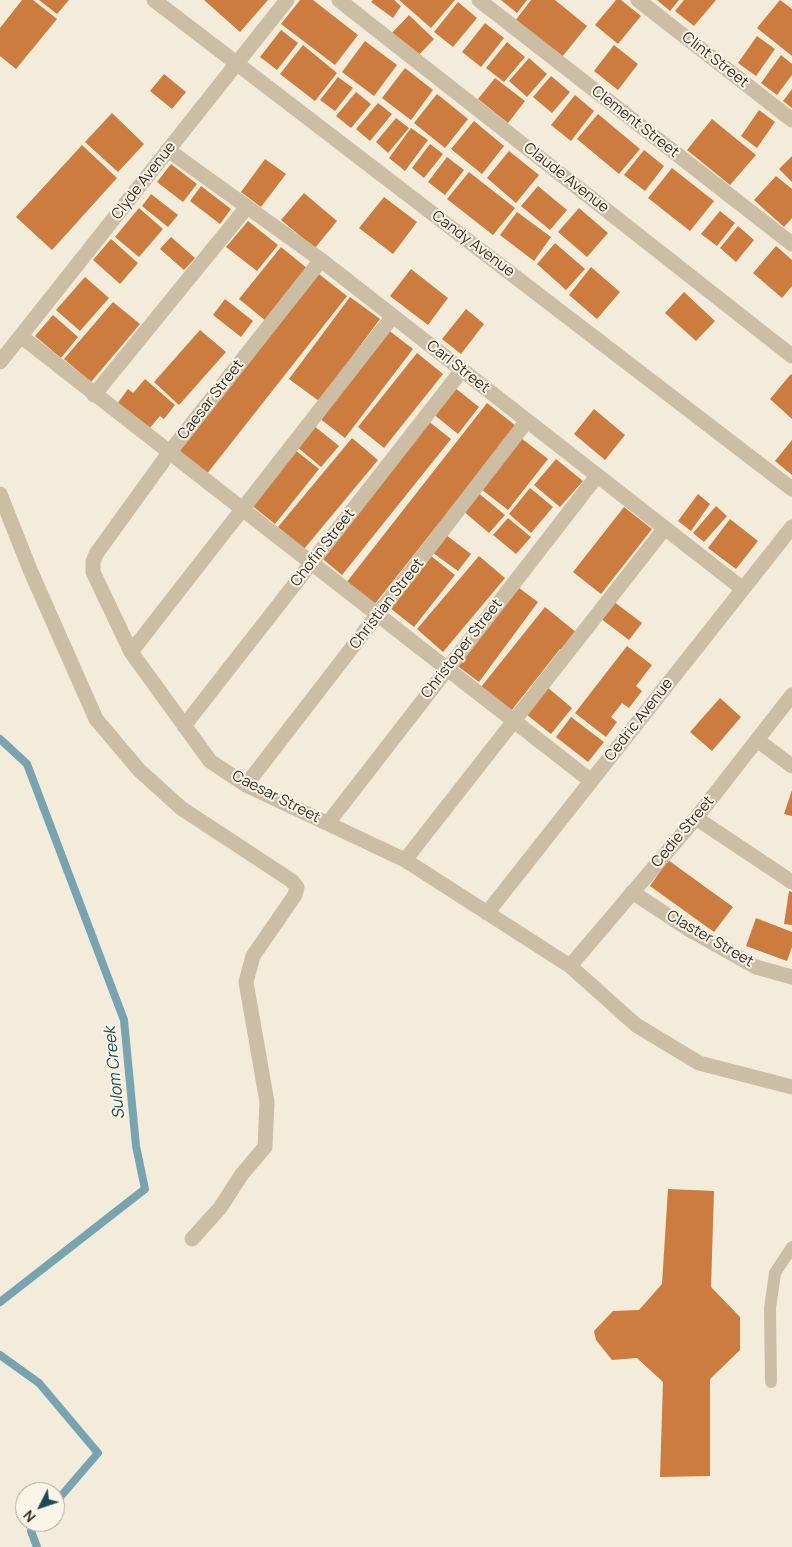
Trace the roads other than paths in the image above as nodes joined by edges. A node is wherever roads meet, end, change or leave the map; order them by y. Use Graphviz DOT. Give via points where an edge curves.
graph roads {
  1 [pos="154,0"];
  2 [pos="287,0"];
  3 [pos="339,0"];
  4 [pos="479,0"];
  5 [pos="638,0"];
  6 [pos="236,63"];
  7 [pos="792,120"];
  8 [pos="168,150"];
  9 [pos="247,206"];
  10 [pos="792,244"];
  11 [pos="321,260"];
  12 [pos="393,316"];
  13 [pos="22,337"];
  14 [pos="792,356"];
  15 [pos="0,362"];
  16 [pos="462,370"];
  17 [pos="94,395"];
  18 [pos="527,421"];
  19 [pos="169,453"];
  20 [pos="597,476"];
  21 [pos="792,489"];
  22 [pos="0,494"];
  23 [pos="242,509"];
  24 [pos="792,527"];
  25 [pos="665,528"];
  26 [pos="311,563"];
  27 [pos="743,589"];
  28 [pos="378,615"];
  29 [pos="130,652"];
  30 [pos="446,668"];
  31 [pos="792,695"];
  32 [pos="515,722"];
  33 [pos="184,726"];
  34 [pos="757,740"];
  35 [pos="792,766"];
  36 [pos="591,781"];
  37 [pos="246,785"];
  38 [pos="696,818"];
  39 [pos="328,824"];
  40 [pos="405,860"];
  41 [pos="792,882"];
  42 [pos="632,892"];
  43 [pos="487,913"];
  44 [pos="570,966"];
  45 [pos="792,977"];
  46 [pos="792,1087"];
  47 [pos="192,1239"];
  48 [pos="792,1246"];
  49 [pos="771,1382"];
  1 -- 6 [label="street, Candy Avenue"];
  2 -- 6 [label="street, Clyde Avenue"];
  3 -- 14 [label="street, Claude Avenue"];
  4 -- 10 [label="street, Clement Street"];
  5 -- 7 [label="street, Clint Street"];
  6 -- 8 [label="street, Clyde Avenue"];
  6 -- 21 [label="street, Candy Avenue"];
  8 -- 9 [label="street, Carl Street"];
  8 -- 13 [label="street, Clyde Avenue"];
  9 -- 11 [label="street, Carl Street"];
  9 -- 17 [label="street"];
  11 -- 12 [label="street, Carl Street"];
  11 -- 19 [label="street, Caesar Street"];
  12 -- 16 [label="street, Carl Street"];
  12 -- 23 [label="street"];
  13 -- 15 [label="street, Clyde Avenue"];
  13 -- 17 [label="street"];
  16 -- 18 [label="street, Carl Street"];
  16 -- 26 [label="street, Chofin Street"];
  17 -- 19 [label="street"];
  18 -- 20 [label="street, Carl Street"];
  18 -- 28 [label="street, Christian Street"];
  19 -- 23 [label="street"];
  19 -- 29 [label="street, Caesar Street" via="93,562 94,572"];
  20 -- 25 [label="street, Carl Street"];
  20 -- 30 [label="street, Christoper Street"];
  22 -- 47 [label="street" via="30,572 96,718 139,770 180,808 297,887 295,895 253,956 246,982 267,1102 265,1147 220,1208"];
  23 -- 26 [label="street"];
  23 -- 29 [label="street"];
  24 -- 27 [label="street, Cedric Avenue"];
  25 -- 27 [label="street, Carl Street"];
  25 -- 32 [label="street"];
  26 -- 28 [label="street"];
  26 -- 33 [label="street, Chofin Street"];
  27 -- 36 [label="street, Cedric Avenue"];
  28 -- 30 [label="street"];
  28 -- 37 [label="street, Christian Street"];
  29 -- 33 [label="street, Caesar Street"];
  30 -- 32 [label="street"];
  30 -- 39 [label="street, Christoper Street"];
  31 -- 34 [label="street, Cedie Street"];
  32 -- 36 [label="street"];
  32 -- 40 [label="street"];
  33 -- 37 [label="street, Caesar Street" via="210,761"];
  34 -- 35 [label="street"];
  34 -- 38 [label="street, Cedie Street"];
  36 -- 43 [label="street, Cedric Avenue"];
  37 -- 39 [label="street, Caesar Street"];
  38 -- 41 [label="street"];
  38 -- 42 [label="street, Cedie Street"];
  39 -- 40 [label="street, Caesar Street"];
  40 -- 43 [label="street, Caesar Street"];
  42 -- 44 [label="street, Cedie Street"];
  42 -- 45 [label="street, Claster Street" via="756,967"];
  43 -- 44 [label="street, Caesar Street"];
  44 -- 46 [label="street, Caesar Street" via="636,1025 699,1063"];
  48 -- 49 [label="lane" via="774,1273 770,1308"];
}
